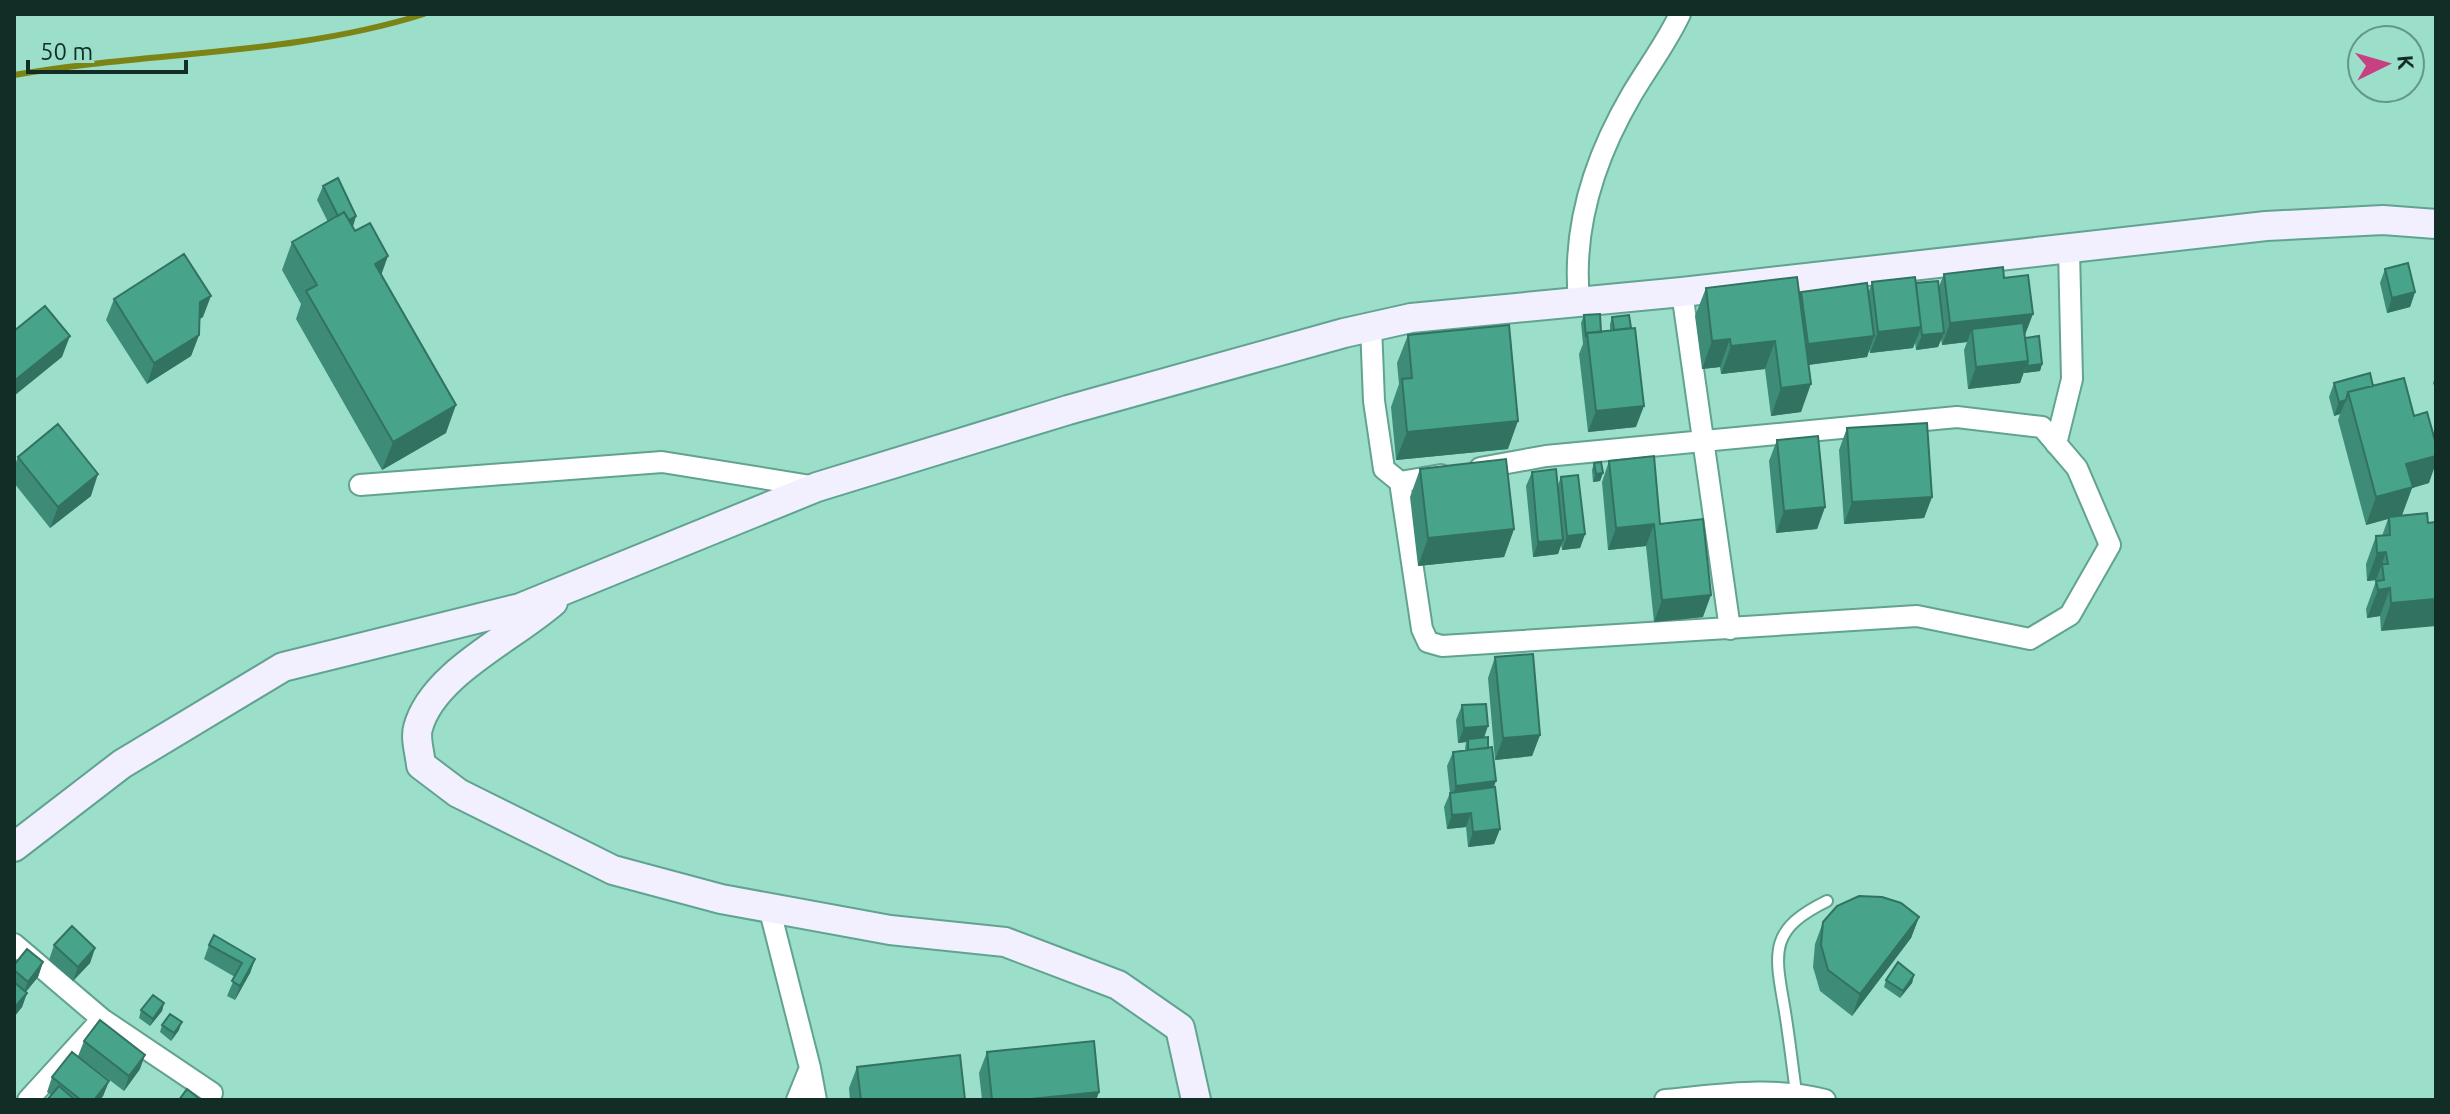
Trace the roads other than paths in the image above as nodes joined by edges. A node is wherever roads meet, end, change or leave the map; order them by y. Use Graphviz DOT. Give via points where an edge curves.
graph roads {
  1 [pos="1680,14"];
  2 [pos="2436,224"];
  3 [pos="2069,250"];
  4 [pos="1682,292"];
  5 [pos="1579,300"];
  6 [pos="1371,326"];
  7 [pos="1706,440"];
  8 [pos="2056,444"];
  9 [pos="1400,482"];
  10 [pos="360,485"];
  11 [pos="817,487"];
  12 [pos="572,587"];
  13 [pos="1730,629"];
  14 [pos="14,847"];
  15 [pos="1827,901"];
  16 [pos="769,907"];
  17 [pos="14,944"];
  18 [pos="102,1019"];
  19 [pos="810,1068"];
  20 [pos="1796,1092"];
  21 [pos="212,1093"];
  22 [pos="28,1100"];
  23 [pos="797,1100"];
  24 [pos="816,1100"];
  25 [pos="1196,1100"];
  26 [pos="1665,1100"];
  27 [pos="1825,1100"];
  1 -- 5 [label="street" via="1623,110 1591,187 1577,248"];
  2 -- 3 [label="street" via="2383,220 2266,226"];
  3 -- 4 [label="street"];
  3 -- 8 [label="street" via="2072,379"];
  4 -- 5 [label="street"];
  4 -- 7 [label="street"];
  5 -- 6 [label="street"];
  6 -- 9 [label="street" via="1384,469"];
  6 -- 11 [label="street"];
  7 -- 8 [label="street" via="1957,417 2042,427"];
  7 -- 9 [label="street" via="1546,456"];
  7 -- 13 [label="street"];
  8 -- 13 [label="street" via="2077,468 2110,545 2070,615 2030,639 1917,616"];
  9 -- 13 [label="street" via="1428,642 1442,646"];
  10 -- 11 [label="street" via="662,462"];
  11 -- 12 [label="street"];
  12 -- 14 [label="street" via="520,608 283,667 122,764"];
  12 -- 16 [label="street" via="524,628 441,685 417,729 421,765 498,815 613,870"];
  15 -- 20 [label="lane" via="1798,915 1779,942 1775,972"];
  16 -- 19 [label="street"];
  16 -- 25 [label="street" via="890,930 1005,942 1118,985 1180,1028"];
  17 -- 18 [label="street"];
  18 -- 21 [label="street"];
  18 -- 22 [label="street"];
  19 -- 23 [label="street"];
  19 -- 24 [label="street"];
  20 -- 26 [label="street"];
  20 -- 27 [label="street"];
}
